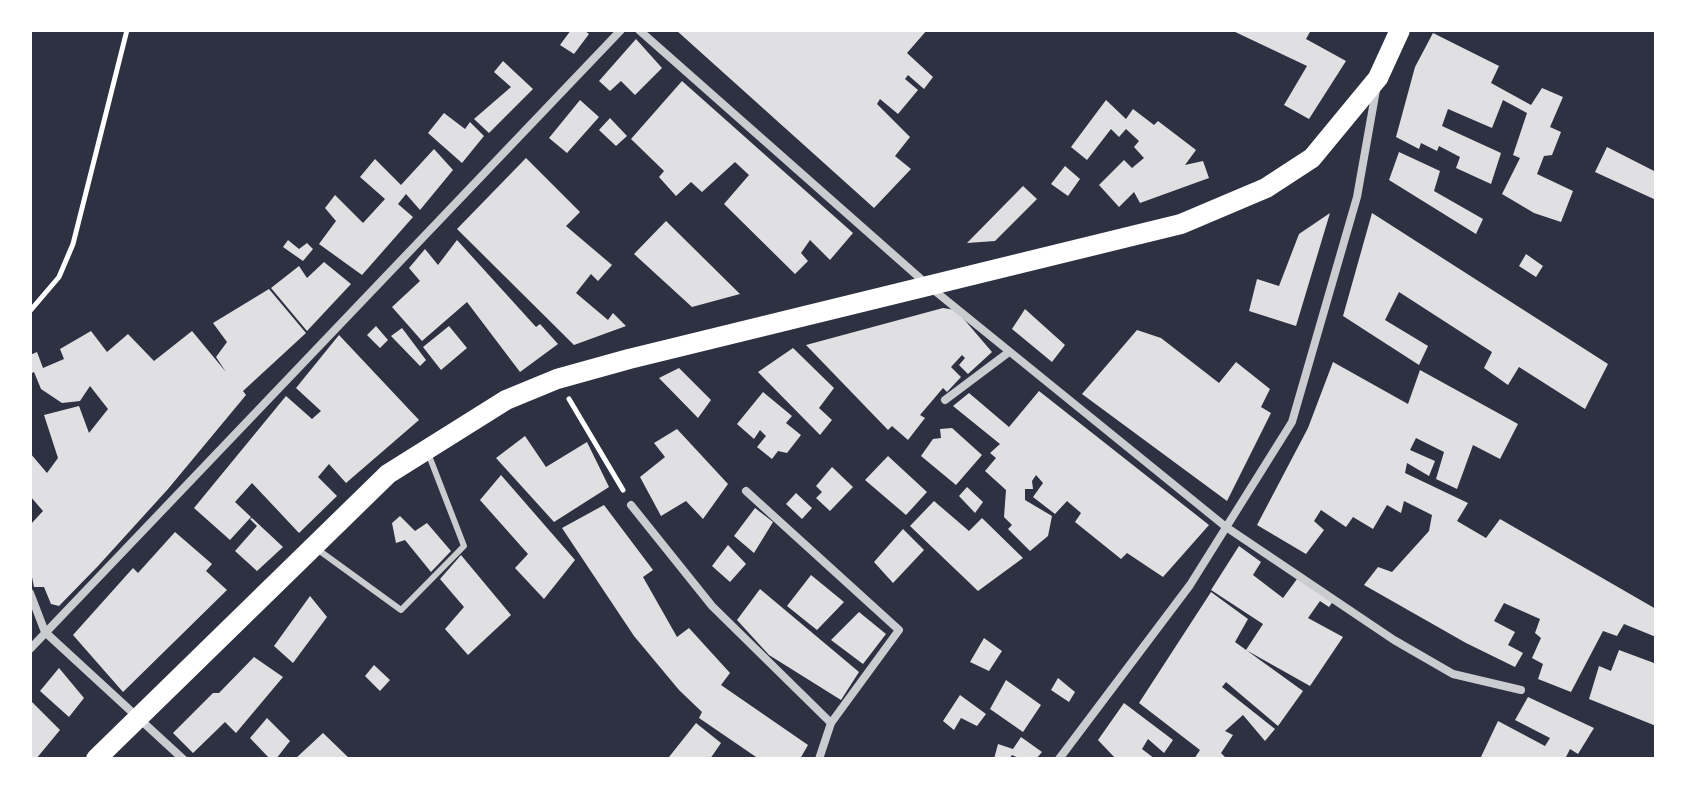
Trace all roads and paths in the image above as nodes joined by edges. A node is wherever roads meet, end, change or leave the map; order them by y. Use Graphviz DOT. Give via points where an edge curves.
graph roads {
  1 [pos="127,30"];
  2 [pos="621,30"];
  3 [pos="639,30"];
  4 [pos="1400,30"];
  5 [pos="1378,78"];
  6 [pos="930,287"];
  7 [pos="30,311"];
  8 [pos="1009,352"];
  9 [pos="557,379"];
  10 [pos="945,400"];
  11 [pos="427,450"];
  12 [pos="746,491"];
  13 [pos="631,505"];
  14 [pos="1226,527"];
  15 [pos="314,547"];
  16 [pos="30,593"];
  17 [pos="45,632"];
  18 [pos="30,649"];
  19 [pos="1521,690"];
  20 [pos="139,720"];
  21 [pos="831,723"];
  22 [pos="96,759"];
  23 [pos="183,759"];
  24 [pos="819,759"];
  25 [pos="1059,759"];
  1 -- 7 [label="path" via="73,244 59,277"];
  2 -- 17 [label="street"];
  3 -- 6 [label="street"];
  4 -- 5 [label="main road"];
  5 -- 6 [label="main road" via="1312,158 1266,188 1181,224"];
  5 -- 14 [label="street" via="1357,197 1292,422"];
  6 -- 8 [label="street"];
  6 -- 9 [label="main road"];
  8 -- 10 [label="street"];
  8 -- 14 [label="street"];
  9 -- 11 [label="main road" via="506,400"];
  9 -- 13 [label="path"];
  11 -- 15 [label="main road" via="388,474"];
  11 -- 15 [label="lane" via="464,546 401,610"];
  12 -- 21 [label="street" via="899,630"];
  13 -- 21 [label="street" via="712,606"];
  14 -- 19 [label="street" via="1453,674"];
  14 -- 25 [label="street" via="1190,585"];
  15 -- 20 [label="main road"];
  16 -- 17 [label="street"];
  17 -- 18 [label="street"];
  17 -- 20 [label="street"];
  20 -- 22 [label="main road"];
  20 -- 23 [label="street"];
  21 -- 24 [label="street"];
}
